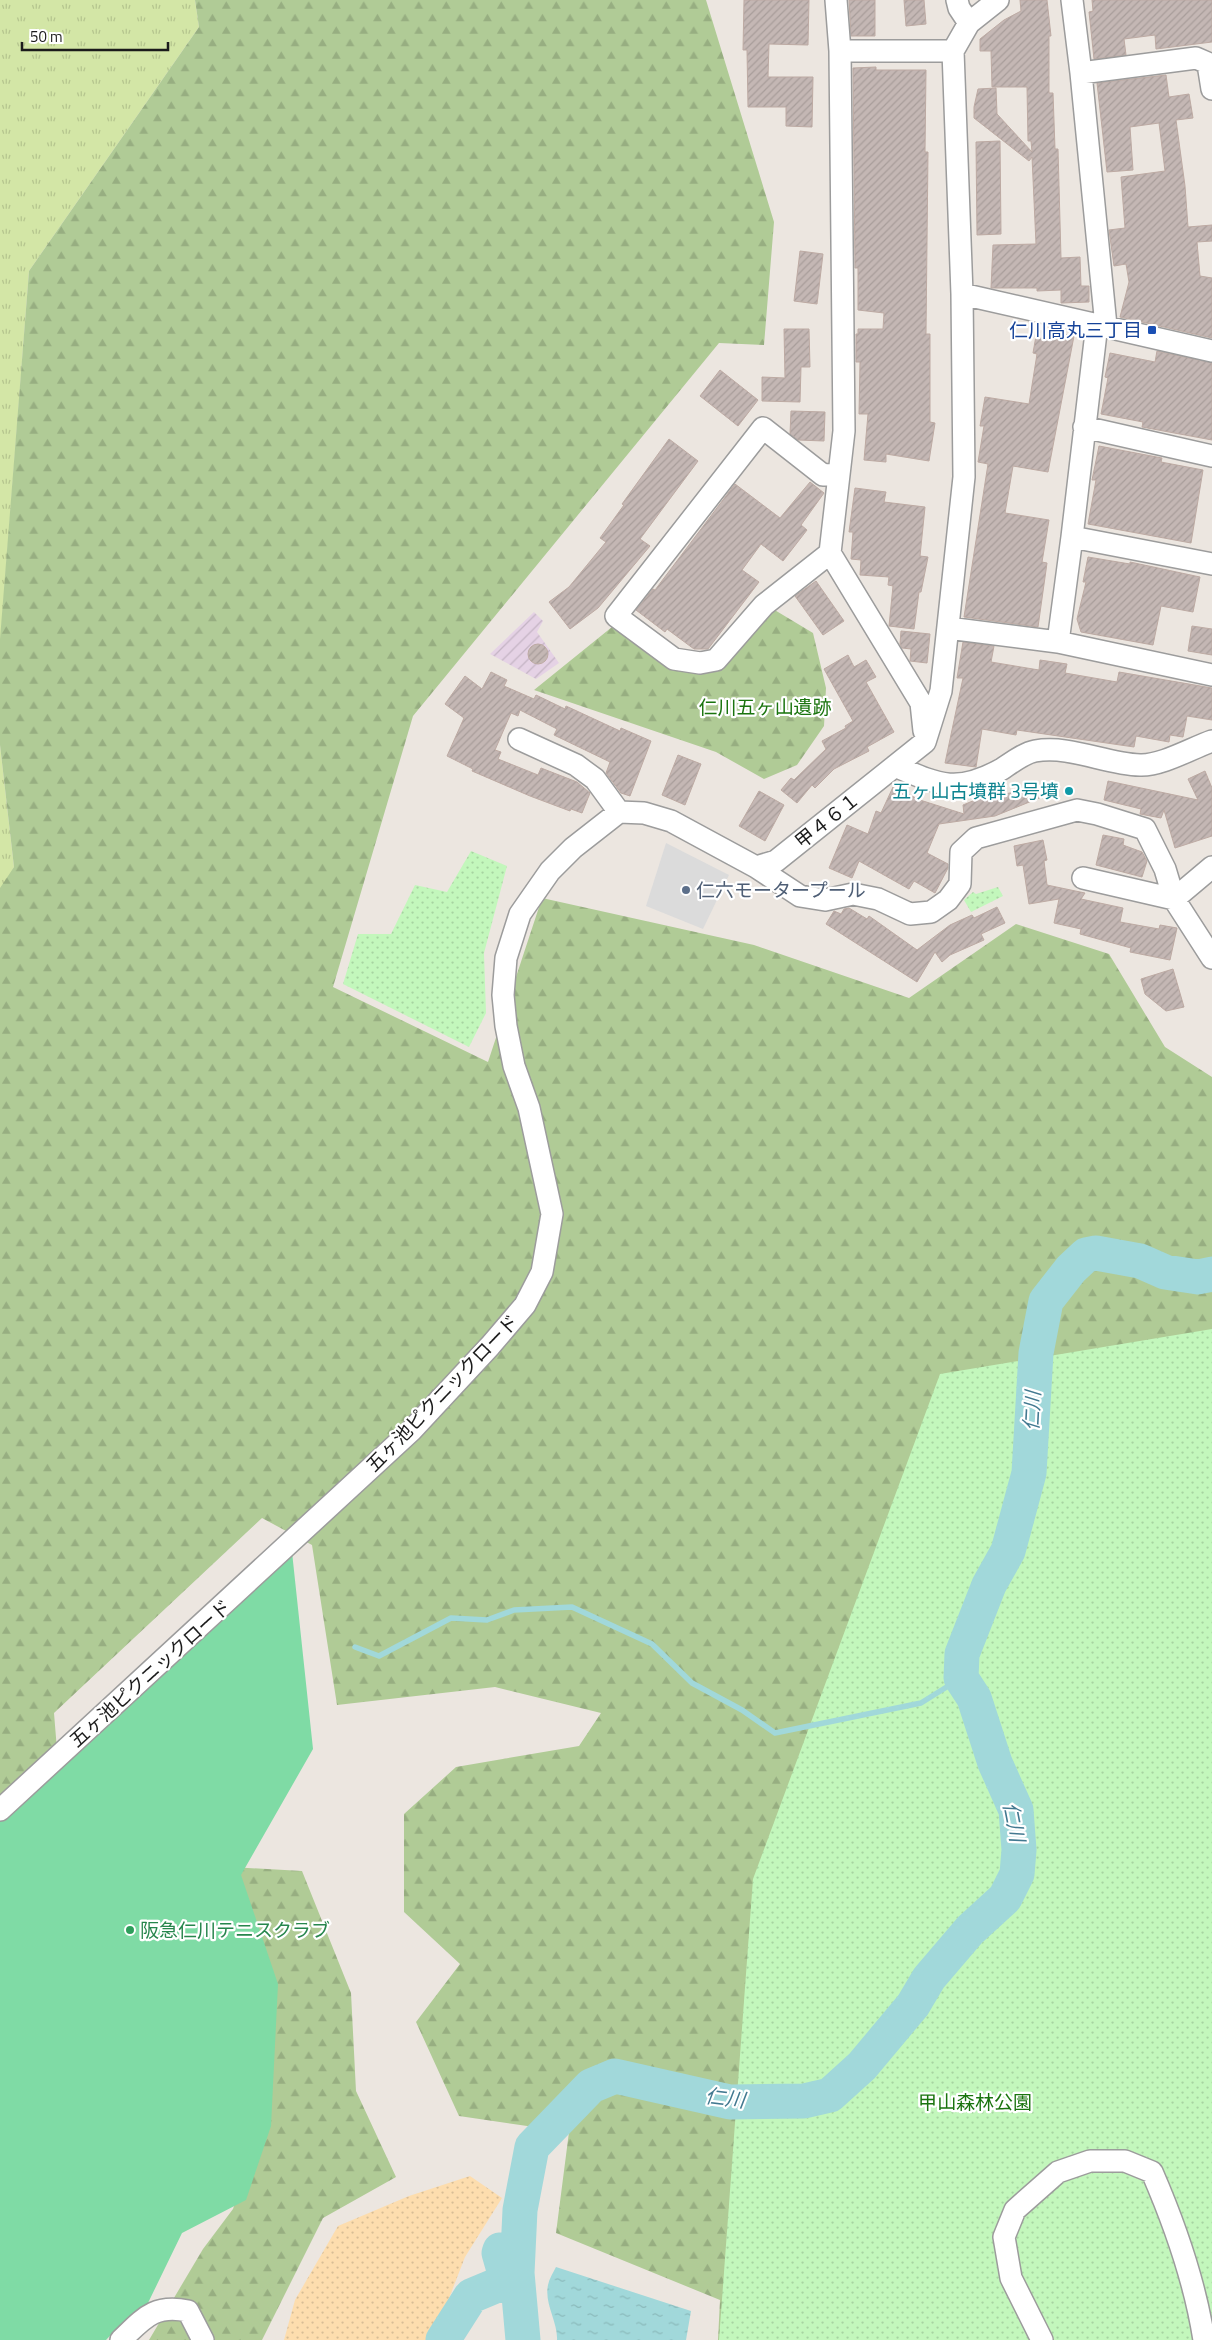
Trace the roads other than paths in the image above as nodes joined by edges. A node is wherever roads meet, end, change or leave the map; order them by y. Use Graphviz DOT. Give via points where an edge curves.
graph roads {
  1 [pos="836,0"];
  2 [pos="957,0"];
  3 [pos="998,0"];
  4 [pos="1072,0"];
  5 [pos="969,23"];
  6 [pos="840,51"];
  7 [pos="953,51"];
  8 [pos="1210,65"];
  9 [pos="1081,73"];
  10 [pos="1212,89"];
  11 [pos="962,294"];
  12 [pos="1102,325"];
  13 [pos="1212,351"];
  14 [pos="1084,428"];
  15 [pos="1212,456"];
  16 [pos="839,474"];
  17 [pos="1072,537"];
  18 [pos="830,553"];
  19 [pos="1212,564"];
  20 [pos="948,628"];
  21 [pos="1058,642"];
  22 [pos="1212,675"];
  23 [pos="520,739"];
  24 [pos="1212,741"];
  25 [pos="925,742"];
  26 [pos="895,766"];
  27 [pos="620,812"];
  28 [pos="756,867"];
  29 [pos="1212,867"];
  30 [pos="1083,878"];
  31 [pos="1174,899"];
  32 [pos="1212,958"];
  33 [pos="0,1810"];
  34 [pos="121,2340"];
  35 [pos="203,2340"];
  36 [pos="1042,2340"];
  37 [pos="1204,2340"];
  1 -- 6 [label="street"];
  2 -- 5 [label="street"];
  3 -- 5 [label="street"];
  4 -- 9 [label="street"];
  5 -- 7 [label="street"];
  6 -- 7 [label="street"];
  6 -- 16 [label="street" via="844,431"];
  7 -- 11 [label="street"];
  8 -- 9 [label="street" via="1196,58"];
  8 -- 10 [label="street"];
  9 -- 12 [label="street"];
  11 -- 12 [label="street"];
  11 -- 20 [label="street" via="964,477"];
  12 -- 13 [label="street"];
  12 -- 14 [label="street"];
  14 -- 15 [label="street"];
  14 -- 17 [label="street"];
  16 -- 18 [label="street"];
  16 -- 18 [label="street" via="823,475 763,428 616,616 674,659 700,663 716,660 764,605"];
  17 -- 19 [label="street"];
  17 -- 21 [label="street"];
  18 -- 25 [label="street" via="921,703"];
  20 -- 21 [label="street"];
  20 -- 25 [label="street" via="941,692"];
  21 -- 22 [label="street"];
  23 -- 27 [label="street" via="576,765 595,779"];
  24 -- 26 [label="street" via="1141,765 1060,750 1033,751 982,780 955,786 928,780"];
  25 -- 26 [label="street, 甲４６１"];
  26 -- 28 [label="street, 甲４６１" via="776,861"];
  27 -- 28 [label="street" via="644,813 671,821"];
  27 -- 33 [label="street, 五ヶ池ピクニックロード" via="573,848 550,871 520,914 506,958 506,1026 514,1066 529,1108 552,1214 542,1272 525,1305 411,1431"];
  28 -- 31 [label="street" via="800,896 825,900 853,894 878,900 910,914 931,912 948,900 960,884 961,852 976,838 1076,810 1145,829 1165,869"];
  29 -- 31 [label="street"];
  30 -- 31 [label="street"];
  31 -- 32 [label="street"];
  34 -- 35 [label="street" via="145,2317 169,2307 188,2311"];
  36 -- 37 [label="street" via="1011,2278 1004,2237 1015,2210 1058,2172 1090,2161 1125,2161 1152,2172 1171,2215 1200,2315"];
}
